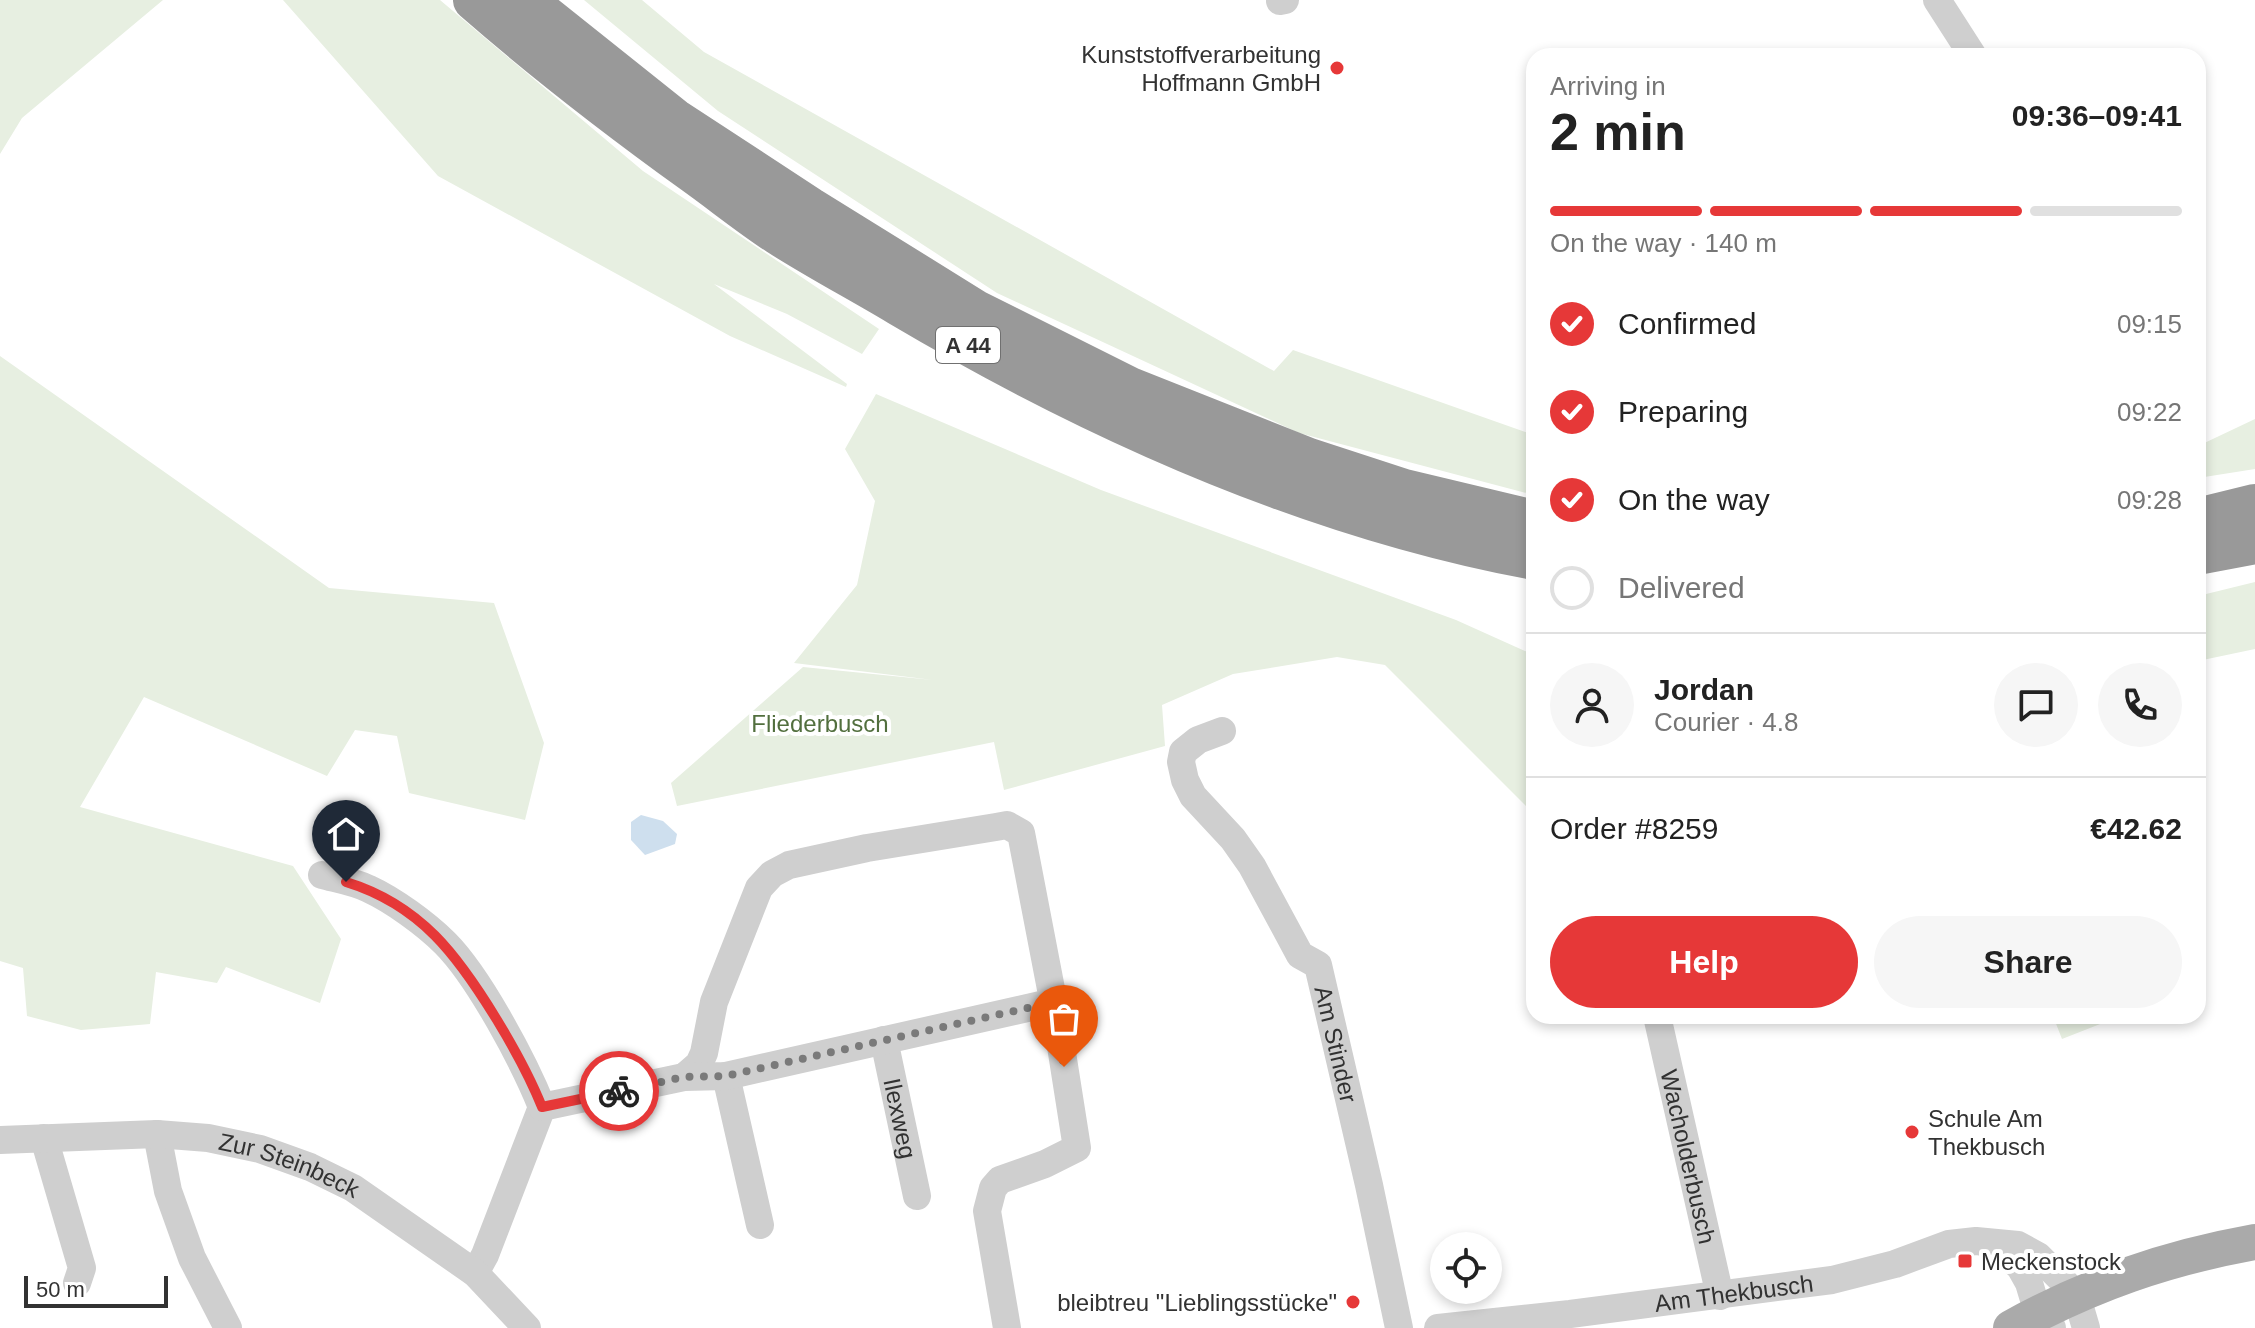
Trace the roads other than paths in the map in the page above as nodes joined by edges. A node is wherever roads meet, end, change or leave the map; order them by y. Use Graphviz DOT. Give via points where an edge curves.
graph roads {
  1 [pos="474,0"];
  2 [pos="525,0"];
  3 [pos="1937,0"];
  4 [pos="1968,48"];
  5 [pos="2255,505"];
  6 [pos="2206,517"];
  7 [pos="1526,519"];
  8 [pos="2255,543"];
  9 [pos="2206,552"];
  10 [pos="1526,557"];
  11 [pos="1222,731"];
  12 [pos="322,875"];
  13 [pos="1052,995"];
  14 [pos="1659,1024"];
  15 [pos="884,1040"];
  16 [pos="726,1076"];
  17 [pos="684,1077"];
  18 [pos="542,1107"];
  19 [pos="157,1134"];
  20 [pos="44,1138"];
  21 [pos="0,1140"];
  22 [pos="917,1196"];
  23 [pos="760,1225"];
  24 [pos="1976,1241"];
  25 [pos="2255,1242"];
  26 [pos="475,1273"];
  27 [pos="77,1283"];
  28 [pos="2076,1294"];
  29 [pos="1720,1296"];
  30 [pos="2034,1323"];
  31 [pos="228,1328"];
  32 [pos="527,1328"];
  33 [pos="1007,1328"];
  34 [pos="1399,1328"];
  35 [pos="1438,1328"];
  36 [pos="2086,1328"];
  1 -- 10 [label="highway, A 44" via="651,142 777,233 1075,402 1212,463 1298,494 1398,527"];
  2 -- 7 [label="highway, A 44" via="674,119 976,311 1130,388 1295,454 1404,490"];
  3 -- 4 [label="street"];
  5 -- 6 [label="highway"];
  8 -- 9 [label="highway"];
  11 -- 34 [label="street, Am Stinder" via="1183,752 1185,780 1252,866 1300,955 1318,965"];
  12 -- 18 [label="street" via="370,889 445,943 505,1034"];
  13 -- 15 [label="street"];
  13 -- 17 [label="street" via="1016,828 867,848 789,865 759,888 714,1002 704,1053"];
  13 -- 33 [label="street" via="1077,1148 1000,1180 993,1188 987,1211"];
  14 -- 29 [label="street, Wacholderbusch"];
  15 -- 16 [label="street"];
  15 -- 22 [label="street, Ilexweg"];
  16 -- 17 [label="street"];
  16 -- 23 [label="street"];
  17 -- 18 [label="street"];
  18 -- 26 [label="street"];
  19 -- 20 [label="street, Zur Steinbeck"];
  19 -- 26 [label="street, Zur Steinbeck" via="247,1146 310,1167 353,1188"];
  19 -- 31 [label="street" via="168,1191 192,1258"];
  20 -- 21 [label="street, Zur Steinbeck"];
  20 -- 27 [label="street" via="82,1268"];
  24 -- 28 [label="street, Am Thekbusch" via="2018,1245 2038,1256"];
  24 -- 29 [label="street, Am Thekbusch" via="1949,1244 1832,1280"];
  24 -- 30 [label="street" via="2006,1254 2020,1267 2029,1283"];
  25 -- 28 [label="main road" via="2157,1264"];
  26 -- 32 [label="street, Zur Steinbeck"];
  28 -- 30 [label="main road"];
  28 -- 36 [label="street"];
  29 -- 35 [label="street, Am Thekbusch"];
}
